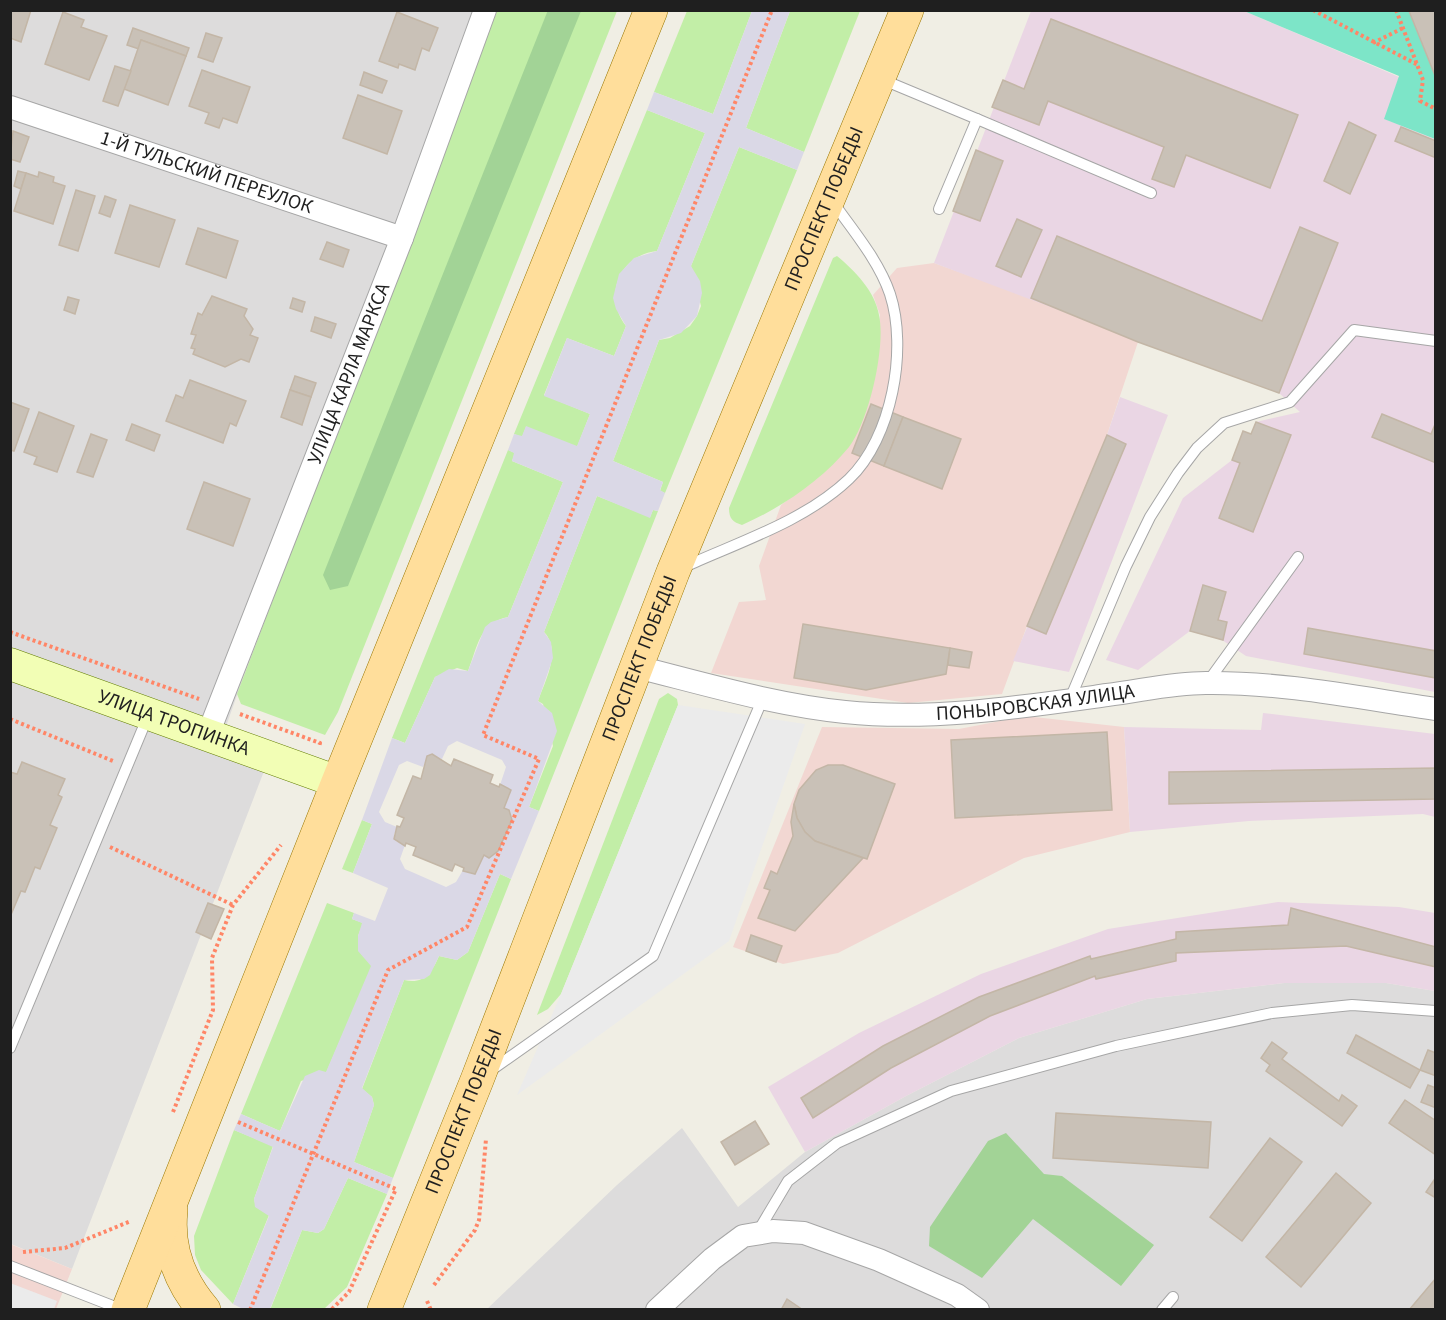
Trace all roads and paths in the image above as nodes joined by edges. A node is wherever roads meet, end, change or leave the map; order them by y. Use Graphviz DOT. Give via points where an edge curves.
graph roads {
  1 [pos="484,10"];
  2 [pos="651,10"];
  3 [pos="772,10"];
  4 [pos="907,10"];
  5 [pos="1313,10"];
  6 [pos="1396,10"];
  7 [pos="1403,28"];
  8 [pos="1373,43"];
  9 [pos="1418,65"];
  10 [pos="880,79"];
  11 [pos="10,107"];
  12 [pos="1436,109"];
  13 [pos="977,119"];
  14 [pos="1151,193"];
  15 [pos="829,196"];
  16 [pos="939,209"];
  17 [pos="402,238"];
  18 [pos="1436,341"];
  19 [pos="1298,557"];
  20 [pos="673,572"];
  21 [pos="10,632"];
  22 [pos="10,664"];
  23 [pos="637,667"];
  24 [pos="1207,683"];
  25 [pos="763,698"];
  26 [pos="1070,699"];
  27 [pos="1436,709"];
  28 [pos="149,713"];
  29 [pos="10,719"];
  30 [pos="214,720"];
  31 [pos="126,766"];
  32 [pos="326,777"];
  33 [pos="287,836"];
  34 [pos="123,854"];
  35 [pos="233,905"];
  36 [pos="1436,1011"];
  37 [pos="10,1048"];
  38 [pos="477,1080"];
  39 [pos="170,1121"];
  40 [pos="238,1122"];
  41 [pos="313,1154"];
  42 [pos="172,1200"];
  43 [pos="135,1210"];
  44 [pos="131,1221"];
  45 [pos="127,1231"];
  46 [pos="757,1233"];
  47 [pos="14,1252"];
  48 [pos="10,1266"];
  49 [pos="1173,1297"];
  50 [pos="427,1301"];
  51 [pos="384,1306"];
  52 [pos="123,1310"];
  53 [pos="128,1310"];
  54 [pos="204,1310"];
  55 [pos="250,1310"];
  56 [pos="331,1310"];
  57 [pos="431,1310"];
  58 [pos="657,1310"];
  59 [pos="978,1310"];
  60 [pos="1162,1310"];
  1 -- 17 [label="street, УЛИЦА КАРЛА МАРКСА"];
  2 -- 32 [label="main road"];
  3 -- 41 [label="path" via="483,735 539,759 467,927 388,970"];
  4 -- 10 [label="main road, ПРОСПЕКТ ПОБЕДЫ"];
  5 -- 8 [label="path"];
  6 -- 7 [label="path"];
  7 -- 8 [label="path"];
  7 -- 9 [label="path"];
  8 -- 9 [label="path"];
  9 -- 12 [label="path" via="1423,80 1420,101"];
  10 -- 13 [label="lane"];
  10 -- 15 [label="main road, ПРОСПЕКТ ПОБЕДЫ"];
  11 -- 17 [label="street, 1-Й ТУЛЬСКИЙ ПЕРЕУЛОК"];
  13 -- 14 [label="lane"];
  13 -- 16 [label="lane"];
  15 -- 20 [label="main road, ПРОСПЕКТ ПОБЕДЫ"];
  15 -- 20 [label="lane" via="890,294 897,359 893,393 879,431 861,466 836,490 778,525"];
  17 -- 30 [label="street, УЛИЦА КАРЛА МАРКСА"];
  18 -- 26 [label="lane" via="1354,330 1290,402 1224,423 1197,448 1150,517"];
  19 -- 24 [label="lane"];
  20 -- 23 [label="main road, ПРОСПЕКТ ПОБЕДЫ"];
  21 -- 30 [label="path"];
  22 -- 28 [label="main road, УЛИЦА ТРОПИНКА"];
  23 -- 25 [label="street, ПОНЫРОВСКАЯ УЛИЦА"];
  23 -- 38 [label="main road, ПРОСПЕКТ ПОБЕДЫ"];
  24 -- 26 [label="street, ПОНЫРОВСКАЯ УЛИЦА" via="1146,687"];
  24 -- 27 [label="street, ПОНЫРОВСКАЯ УЛИЦА" via="1297,689"];
  25 -- 26 [label="street, ПОНЫРОВСКАЯ УЛИЦА" via="845,712 920,714"];
  25 -- 38 [label="lane" via="652,956"];
  28 -- 30 [label="main road, УЛИЦА ТРОПИНКА"];
  28 -- 31 [label="lane"];
  29 -- 31 [label="path"];
  30 -- 32 [label="main road, УЛИЦА ТРОПИНКА"];
  30 -- 32 [label="path" via="320,743"];
  31 -- 37 [label="lane"];
  32 -- 42 [label="main road"];
  33 -- 35 [label="path"];
  34 -- 35 [label="path"];
  35 -- 39 [label="path" via="212,958 213,1010"];
  36 -- 46 [label="lane" via="1352,1005 1272,1013 1116,1046 951,1091 837,1143 788,1181"];
  38 -- 51 [label="main road, ПРОСПЕКТ ПОБЕДЫ"];
  40 -- 41 [label="path"];
  41 -- 55 [label="path"];
  41 -- 56 [label="path" via="396,1189 349,1292"];
  42 -- 53 [label="main road"];
  42 -- 54 [label="main road" via="170,1237 175,1260 182,1279"];
  43 -- 44 [label="path"];
  44 -- 45 [label="path"];
  44 -- 47 [label="path" via="65,1248"];
  46 -- 58 [label="street" via="743,1236 712,1259"];
  46 -- 59 [label="street" via="804,1233 889,1264 957,1295"];
  48 -- 52 [label="lane"];
  49 -- 60 [label="lane"];
  50 -- 57 [label="path"];
}
